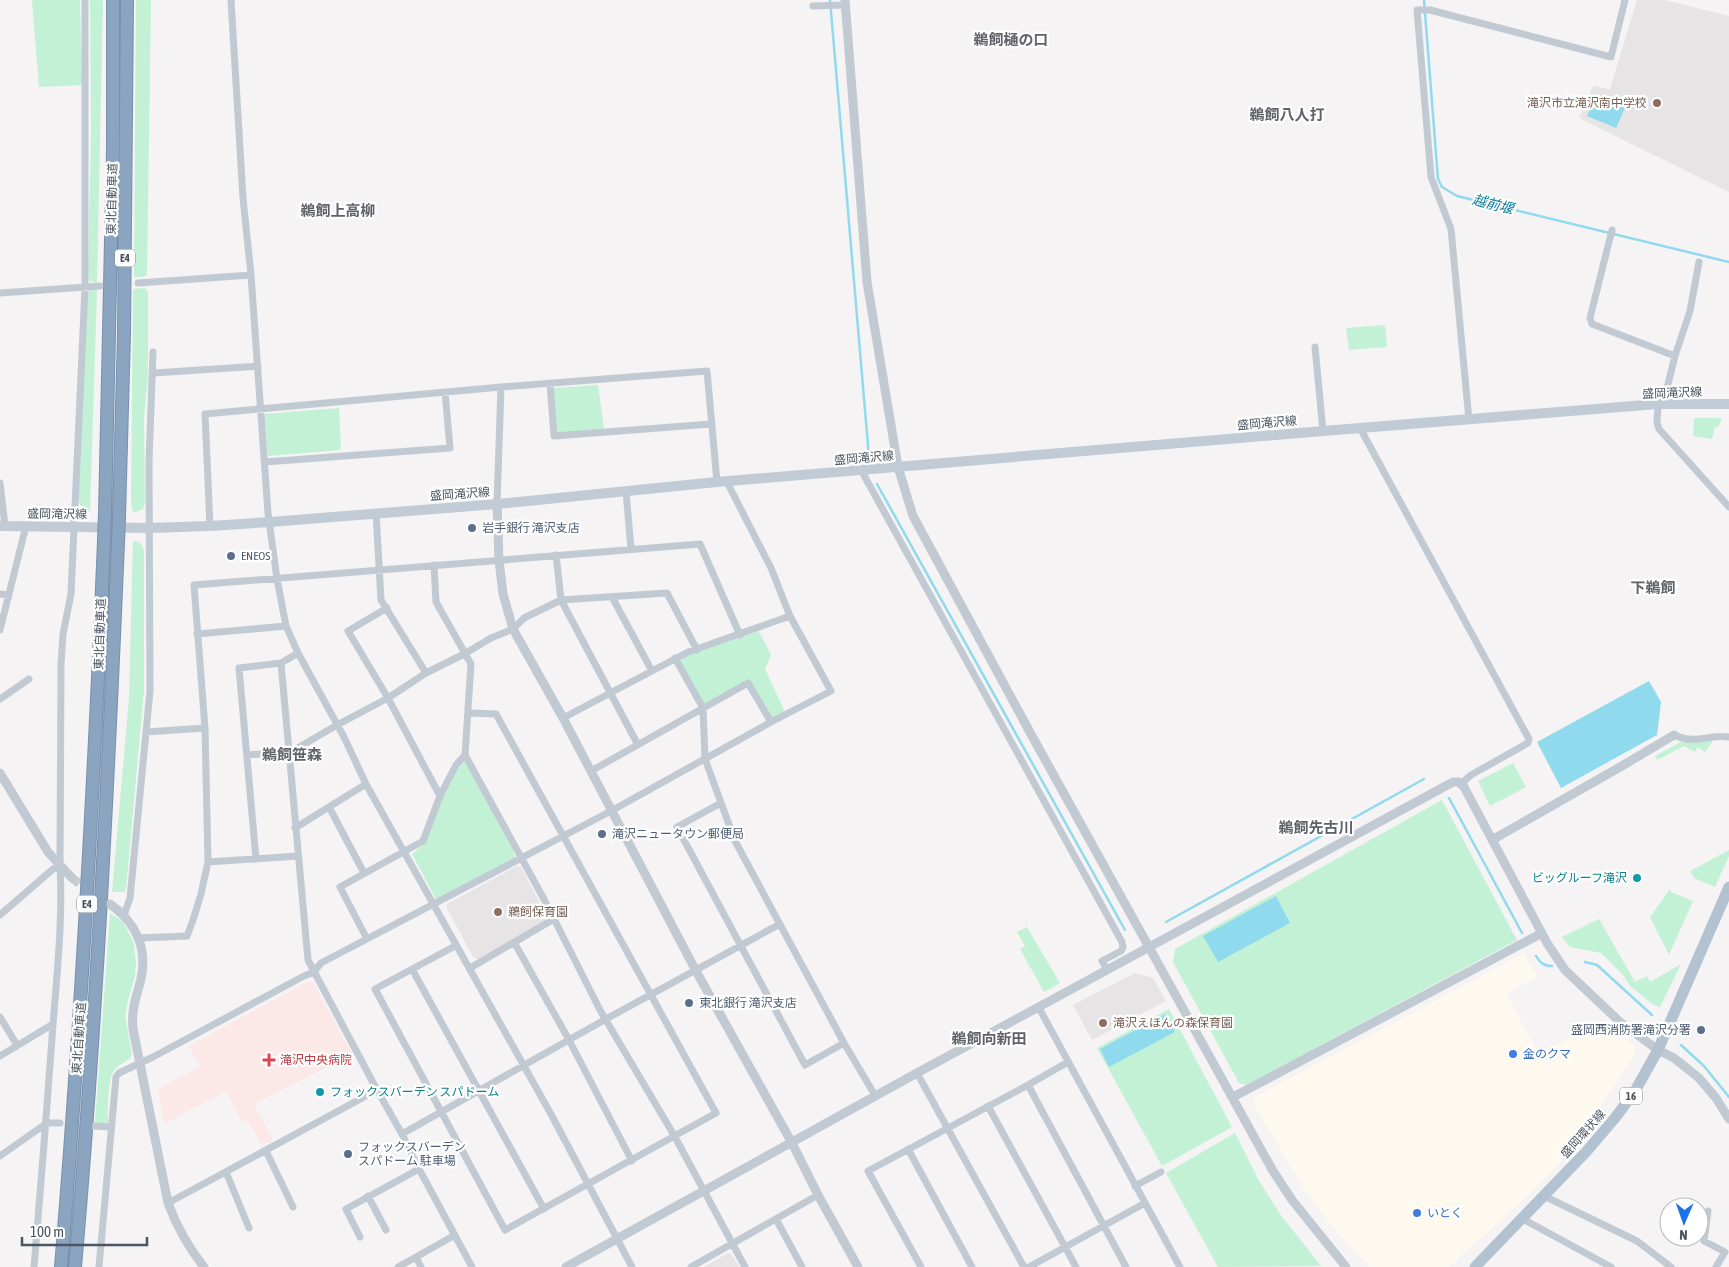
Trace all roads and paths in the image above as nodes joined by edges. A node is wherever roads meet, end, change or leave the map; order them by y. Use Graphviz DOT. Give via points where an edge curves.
graph roads {
  1 [pos="85,0"];
  2 [pos="113,0"];
  3 [pos="127,0"];
  4 [pos="231,0"];
  5 [pos="1625,0"];
  6 [pos="845,2"];
  7 [pos="813,6"];
  8 [pos="1612,233"];
  9 [pos="1699,262"];
  10 [pos="251,275"];
  11 [pos="138,283"];
  12 [pos="100,286"];
  13 [pos="84,288"];
  14 [pos="0,293"];
  15 [pos="1315,347"];
  16 [pos="153,352"];
  17 [pos="1674,356"];
  18 [pos="258,366"];
  19 [pos="154,373"];
  20 [pos="550,383"];
  21 [pos="501,387"];
  22 [pos="445,392"];
  23 [pos="1660,404"];
  24 [pos="1729,404"];
  25 [pos="262,410"];
  26 [pos="1469,420"];
  27 [pos="712,424"];
  28 [pos="1360,428"];
  29 [pos="1323,431"];
  30 [pos="265,462"];
  31 [pos="898,467"];
  32 [pos="861,470"];
  33 [pos="722,482"];
  34 [pos="0,483"];
  35 [pos="626,491"];
  36 [pos="497,504"];
  37 [pos="1729,507"];
  38 [pos="376,513"];
  39 [pos="270,522"];
  40 [pos="3,526"];
  41 [pos="26,526"];
  42 [pos="73,526"];
  43 [pos="210,526"];
  44 [pos="150,528"];
  45 [pos="631,550"];
  46 [pos="556,555"];
  47 [pos="499,560"];
  48 [pos="434,565"];
  49 [pos="379,569"];
  50 [pos="277,579"];
  51 [pos="0,594"];
  52 [pos="9,595"];
  53 [pos="612,597"];
  54 [pos="561,600"];
  55 [pos="387,608"];
  56 [pos="790,616"];
  57 [pos="286,626"];
  58 [pos="512,629"];
  59 [pos="0,630"];
  60 [pos="197,634"];
  61 [pos="740,635"];
  62 [pos="696,650"];
  63 [pos="298,653"];
  64 [pos="466,653"];
  65 [pos="676,658"];
  66 [pos="281,663"];
  67 [pos="652,670"];
  68 [pos="426,673"];
  69 [pos="29,679"];
  70 [pos="610,692"];
  71 [pos="388,698"];
  72 [pos="0,699"];
  73 [pos="703,708"];
  74 [pos="469,713"];
  75 [pos="563,718"];
  76 [pos="771,722"];
  77 [pos="337,725"];
  78 [pos="205,728"];
  79 [pos="146,732"];
  80 [pos="1674,735"];
  81 [pos="1729,737"];
  82 [pos="638,745"];
  83 [pos="289,752"];
  84 [pos="247,755"];
  85 [pos="465,755"];
  86 [pos="706,759"];
  87 [pos="590,772"];
  88 [pos="1,778"];
  89 [pos="366,784"];
  90 [pos="1464,787"];
  91 [pos="440,796"];
  92 [pos="721,803"];
  93 [pos="329,807"];
  94 [pos="612,812"];
  95 [pos="295,828"];
  96 [pos="564,836"];
  97 [pos="1492,840"];
  98 [pos="405,850"];
  99 [pos="298,856"];
  100 [pos="256,859"];
  101 [pos="521,859"];
  102 [pos="208,862"];
  103 [pos="60,866"];
  104 [pos="364,873"];
  105 [pos="72,878"];
  106 [pos="1728,892"];
  107 [pos="110,904"];
  108 [pos="435,905"];
  109 [pos="0,915"];
  110 [pos="124,915"];
  111 [pos="554,920"];
  112 [pos="780,924"];
  113 [pos="1542,933"];
  114 [pos="139,938"];
  115 [pos="367,939"];
  116 [pos="514,942"];
  117 [pos="741,945"];
  118 [pos="456,946"];
  119 [pos="1150,948"];
  120 [pos="470,968"];
  121 [pos="412,969"];
  122 [pos="1107,970"];
  123 [pos="696,971"];
  124 [pos="314,972"];
  125 [pos="651,995"];
  126 [pos="1039,1008"];
  127 [pos="0,1017"];
  128 [pos="606,1019"];
  129 [pos="54,1024"];
  130 [pos="568,1040"];
  131 [pos="844,1043"];
  132 [pos="17,1045"];
  133 [pos="1658,1050"];
  134 [pos="0,1056"];
  135 [pos="1068,1062"];
  136 [pos="140,1063"];
  137 [pos="523,1066"];
  138 [pos="917,1073"];
  139 [pos="1028,1085"];
  140 [pos="377,1090"];
  141 [pos="479,1090"];
  142 [pos="876,1097"];
  143 [pos="1233,1097"];
  144 [pos="988,1106"];
  145 [pos="440,1112"];
  146 [pos="1729,1118"];
  147 [pos="47,1122"];
  148 [pos="60,1123"];
  149 [pos="93,1126"];
  150 [pos="111,1127"];
  151 [pos="948,1128"];
  152 [pos="402,1134"];
  153 [pos="675,1137"];
  154 [pos="792,1143"];
  155 [pos="908,1149"];
  156 [pos="266,1151"];
  157 [pos="0,1156"];
  158 [pos="632,1161"];
  159 [pos="419,1169"];
  160 [pos="226,1172"];
  161 [pos="1161,1172"];
  162 [pos="588,1185"];
  163 [pos="1135,1186"];
  164 [pos="704,1192"];
  165 [pos="818,1195"];
  166 [pos="368,1196"];
  167 [pos="1544,1196"];
  168 [pos="168,1203"];
  169 [pos="1145,1203"];
  170 [pos="293,1207"];
  171 [pos="544,1209"];
  172 [pos="776,1219"];
  173 [pos="1523,1219"];
  174 [pos="1103,1226"];
  175 [pos="249,1228"];
  176 [pos="386,1230"];
  177 [pos="455,1235"];
  178 [pos="360,1237"];
  179 [pos="616,1238"];
  180 [pos="733,1243"];
  181 [pos="1709,1244"];
  182 [pos="1065,1247"];
  183 [pos="416,1258"];
  184 [pos="34,1267"];
  185 [pos="61,1267"];
  186 [pos="75,1267"];
  187 [pos="99,1267"];
  188 [pos="204,1267"];
  189 [pos="398,1267"];
  190 [pos="421,1267"];
  191 [pos="472,1267"];
  192 [pos="566,1267"];
  193 [pos="632,1267"];
  194 [pos="691,1267"];
  195 [pos="745,1267"];
  196 [pos="802,1267"];
  197 [pos="858,1267"];
  198 [pos="921,1267"];
  199 [pos="972,1267"];
  200 [pos="1024,1267"];
  201 [pos="1029,1267"];
  202 [pos="1076,1267"];
  203 [pos="1126,1267"];
  204 [pos="1180,1267"];
  205 [pos="1346,1267"];
  206 [pos="1475,1267"];
  207 [pos="1611,1267"];
  208 [pos="1671,1267"];
  209 [pos="1716,1267"];
  1 -- 13 [label="street"];
  2 -- 185 [label="highway, 東北自動車道 / E4, bridge" via="113,159 104,542 83,966"];
  3 -- 186 [label="highway, 東北自動車道 / E4, bridge" via="124,334 110,747 88,1124"];
  4 -- 10 [label="street"];
  5 -- 26 [label="street" via="1610,57 1417,10 1431,177 1451,229"];
  6 -- 7 [label="street"];
  6 -- 31 [label="street" via="867,282"];
  8 -- 17 [label="street" via="1590,318 1592,324"];
  9 -- 17 [label="street" via="1690,311"];
  10 -- 11 [label="street"];
  10 -- 18 [label="street"];
  12 -- 13 [label="street"];
  13 -- 14 [label="street"];
  13 -- 42 [label="street"];
  15 -- 29 [label="street"];
  16 -- 19 [label="street"];
  17 -- 23 [label="street"];
  18 -- 19 [label="street"];
  18 -- 25 [label="street"];
  19 -- 44 [label="street" via="150,418"];
  20 -- 21 [label="street"];
  20 -- 27 [label="street" via="707,371"];
  20 -- 27 [label="street" via="554,436"];
  21 -- 22 [label="street"];
  21 -- 36 [label="street"];
  22 -- 25 [label="street"];
  22 -- 30 [label="street" via="450,448"];
  23 -- 24 [label="main road, 盛岡滝沢線"];
  23 -- 26 [label="main road, 盛岡滝沢線"];
  23 -- 37 [label="street" via="1659,429"];
  25 -- 30 [label="street"];
  25 -- 43 [label="street" via="205,414"];
  26 -- 28 [label="main road, 盛岡滝沢線"];
  27 -- 33 [label="street"];
  28 -- 29 [label="main road, 盛岡滝沢線"];
  28 -- 90 [label="street" via="1529,739 1528,743 1471,775 1464,781"];
  29 -- 31 [label="main road, 盛岡滝沢線"];
  30 -- 39 [label="street"];
  31 -- 32 [label="main road, 盛岡滝沢線"];
  31 -- 119 [label="street" via="913,516 939,566"];
  32 -- 33 [label="main road, 盛岡滝沢線"];
  32 -- 122 [label="street" via="1122,942 1121,951 1102,960"];
  33 -- 35 [label="main road, 盛岡滝沢線"];
  33 -- 56 [label="street" via="771,568"];
  34 -- 40 [label="street"];
  35 -- 36 [label="main road, 盛岡滝沢線"];
  35 -- 45 [label="street"];
  36 -- 38 [label="main road, 盛岡滝沢線"];
  36 -- 47 [label="street"];
  38 -- 39 [label="main road, 盛岡滝沢線"];
  38 -- 49 [label="street"];
  39 -- 43 [label="main road, 盛岡滝沢線"];
  39 -- 50 [label="street"];
  40 -- 41 [label="main road, 盛岡滝沢線"];
  41 -- 42 [label="main road, 盛岡滝沢線"];
  41 -- 52 [label="street"];
  42 -- 44 [label="main road, 盛岡滝沢線"];
  42 -- 103 [label="street" via="70,594 61,664"];
  43 -- 44 [label="main road, 盛岡滝沢線"];
  44 -- 79 [label="street" via="150,691"];
  45 -- 46 [label="street"];
  45 -- 61 [label="street" via="700,544"];
  46 -- 47 [label="street"];
  46 -- 54 [label="street"];
  47 -- 48 [label="street"];
  47 -- 58 [label="street"];
  48 -- 49 [label="street"];
  48 -- 64 [label="street" via="436,602"];
  49 -- 50 [label="street"];
  49 -- 55 [label="street" via="382,600"];
  50 -- 57 [label="street"];
  50 -- 60 [label="street" via="194,585"];
  51 -- 52 [label="street"];
  52 -- 59 [label="street"];
  53 -- 54 [label="street"];
  53 -- 62 [label="street" via="667,593"];
  53 -- 67 [label="street"];
  54 -- 58 [label="street" via="524,618"];
  54 -- 70 [label="street"];
  55 -- 68 [label="street"];
  55 -- 71 [label="street" via="348,632"];
  56 -- 61 [label="street"];
  56 -- 76 [label="street" via="831,691"];
  57 -- 60 [label="street"];
  57 -- 63 [label="street"];
  58 -- 64 [label="street"];
  58 -- 75 [label="street"];
  60 -- 78 [label="street"];
  61 -- 62 [label="street"];
  62 -- 65 [label="street"];
  63 -- 66 [label="street"];
  63 -- 77 [label="street"];
  64 -- 68 [label="street"];
  64 -- 74 [label="street" via="471,664"];
  65 -- 67 [label="street"];
  65 -- 73 [label="street"];
  66 -- 83 [label="street"];
  66 -- 84 [label="street" via="239,668"];
  67 -- 70 [label="street"];
  68 -- 71 [label="street"];
  69 -- 72 [label="street"];
  70 -- 75 [label="street"];
  70 -- 82 [label="street"];
  71 -- 77 [label="street"];
  71 -- 91 [label="street"];
  73 -- 76 [label="street" via="748,683"];
  73 -- 82 [label="street"];
  73 -- 86 [label="street"];
  74 -- 85 [label="street"];
  74 -- 96 [label="street" via="496,714"];
  75 -- 87 [label="street"];
  76 -- 86 [label="street"];
  77 -- 83 [label="street"];
  77 -- 89 [label="street"];
  78 -- 79 [label="street"];
  78 -- 102 [label="street"];
  79 -- 110 [label="street" via="130,898"];
  80 -- 81 [label="street" via="1684,740"];
  80 -- 97 [label="street"];
  82 -- 87 [label="street"];
  83 -- 84 [label="street"];
  83 -- 95 [label="street"];
  84 -- 100 [label="street"];
  85 -- 91 [label="street"];
  85 -- 101 [label="street"];
  86 -- 92 [label="street"];
  86 -- 94 [label="street"];
  87 -- 94 [label="street"];
  88 -- 103 [label="street"];
  89 -- 93 [label="street"];
  89 -- 98 [label="street"];
  90 -- 97 [label="street"];
  90 -- 119 [label="street" via="1453,782"];
  91 -- 98 [label="street" via="423,841"];
  92 -- 112 [label="street" via="735,842"];
  92 -- 117 [label="street" via="677,827"];
  93 -- 95 [label="street"];
  93 -- 104 [label="street"];
  94 -- 96 [label="street"];
  94 -- 123 [label="street"];
  95 -- 99 [label="street"];
  96 -- 101 [label="street"];
  96 -- 125 [label="street"];
  97 -- 113 [label="street"];
  98 -- 104 [label="street"];
  98 -- 108 [label="street"];
  99 -- 100 [label="street"];
  99 -- 124 [label="street" via="308,960"];
  100 -- 102 [label="street"];
  101 -- 108 [label="street"];
  101 -- 111 [label="street"];
  102 -- 114 [label="street" via="194,920 186,936"];
  103 -- 105 [label="street"];
  103 -- 109 [label="street"];
  103 -- 129 [label="street" via="62,893"];
  104 -- 115 [label="street" via="340,887"];
  106 -- 133 [label="main road, 盛岡環状線 / 16"];
  107 -- 110 [label="street"];
  108 -- 115 [label="street"];
  108 -- 118 [label="street"];
  110 -- 114 [label="street"];
  111 -- 116 [label="street"];
  111 -- 128 [label="street"];
  112 -- 117 [label="street"];
  112 -- 131 [label="street"];
  113 -- 133 [label="street" via="1576,982 1620,1022"];
  113 -- 143 [label="street"];
  114 -- 136 [label="street" via="143,962 132,1017"];
  115 -- 124 [label="street" via="321,963"];
  116 -- 120 [label="street"];
  116 -- 130 [label="street"];
  117 -- 123 [label="street"];
  117 -- 131 [label="street" via="805,1065"];
  118 -- 120 [label="street"];
  118 -- 121 [label="street"];
  119 -- 122 [label="street"];
  119 -- 143 [label="street"];
  120 -- 137 [label="street"];
  121 -- 141 [label="street"];
  121 -- 145 [label="street" via="375,989"];
  122 -- 126 [label="street"];
  123 -- 125 [label="street"];
  123 -- 154 [label="street"];
  124 -- 136 [label="street"];
  124 -- 140 [label="street"];
  125 -- 128 [label="street"];
  125 -- 153 [label="street" via="716,1113"];
  126 -- 135 [label="street"];
  126 -- 138 [label="street"];
  127 -- 132 [label="street"];
  128 -- 130 [label="street"];
  128 -- 153 [label="street"];
  129 -- 132 [label="street"];
  129 -- 147 [label="street"];
  130 -- 137 [label="street"];
  130 -- 158 [label="street"];
  131 -- 142 [label="street"];
  132 -- 134 [label="street"];
  133 -- 146 [label="street" via="1699,1078"];
  133 -- 167 [label="main road, 盛岡環状線 / 16" via="1615,1118"];
  135 -- 139 [label="street"];
  135 -- 163 [label="street"];
  136 -- 150 [label="street" via="116,1077"];
  136 -- 168 [label="street"];
  137 -- 141 [label="street"];
  137 -- 162 [label="street"];
  138 -- 142 [label="street"];
  138 -- 151 [label="street"];
  139 -- 144 [label="street"];
  139 -- 174 [label="street"];
  140 -- 152 [label="street"];
  140 -- 156 [label="street"];
  141 -- 145 [label="street"];
  141 -- 171 [label="street"];
  142 -- 154 [label="street"];
  143 -- 205 [label="street" via="1278,1178"];
  144 -- 151 [label="street"];
  144 -- 182 [label="street"];
  145 -- 152 [label="street"];
  145 -- 171 [label="street" via="505,1230"];
  147 -- 148 [label="street"];
  147 -- 157 [label="street"];
  147 -- 184 [label="street"];
  149 -- 150 [label="street"];
  150 -- 187 [label="street"];
  151 -- 155 [label="street"];
  151 -- 200 [label="street"];
  152 -- 159 [label="street"];
  153 -- 158 [label="street"];
  153 -- 164 [label="street"];
  154 -- 164 [label="street"];
  154 -- 165 [label="street"];
  155 -- 198 [label="street" via="868,1171"];
  155 -- 199 [label="street"];
  156 -- 160 [label="street"];
  156 -- 170 [label="street"];
  158 -- 162 [label="street"];
  159 -- 166 [label="street"];
  159 -- 177 [label="street"];
  160 -- 168 [label="street"];
  160 -- 175 [label="street"];
  161 -- 163 [label="street"];
  162 -- 171 [label="street"];
  162 -- 179 [label="street"];
  163 -- 169 [label="street"];
  164 -- 179 [label="street"];
  164 -- 180 [label="street"];
  165 -- 172 [label="street"];
  165 -- 197 [label="street"];
  166 -- 176 [label="street"];
  166 -- 178 [label="street" via="346,1208"];
  167 -- 173 [label="main road, 盛岡環状線 / 16"];
  167 -- 208 [label="street" via="1637,1241"];
  168 -- 188 [label="street" via="177,1228"];
  169 -- 174 [label="street"];
  169 -- 204 [label="street"];
  172 -- 180 [label="street"];
  172 -- 196 [label="street"];
  173 -- 206 [label="main road, 盛岡環状線 / 16"];
  173 -- 207 [label="street"];
  174 -- 182 [label="street"];
  174 -- 203 [label="street"];
  177 -- 183 [label="street"];
  177 -- 191 [label="street"];
  179 -- 192 [label="street"];
  179 -- 193 [label="street"];
  180 -- 194 [label="street"];
  180 -- 195 [label="street"];
  181 -- 209 [label="street" via="1725,1252"];
  182 -- 201 [label="street"];
  182 -- 202 [label="street"];
  183 -- 189 [label="street"];
  183 -- 190 [label="street"];
}
